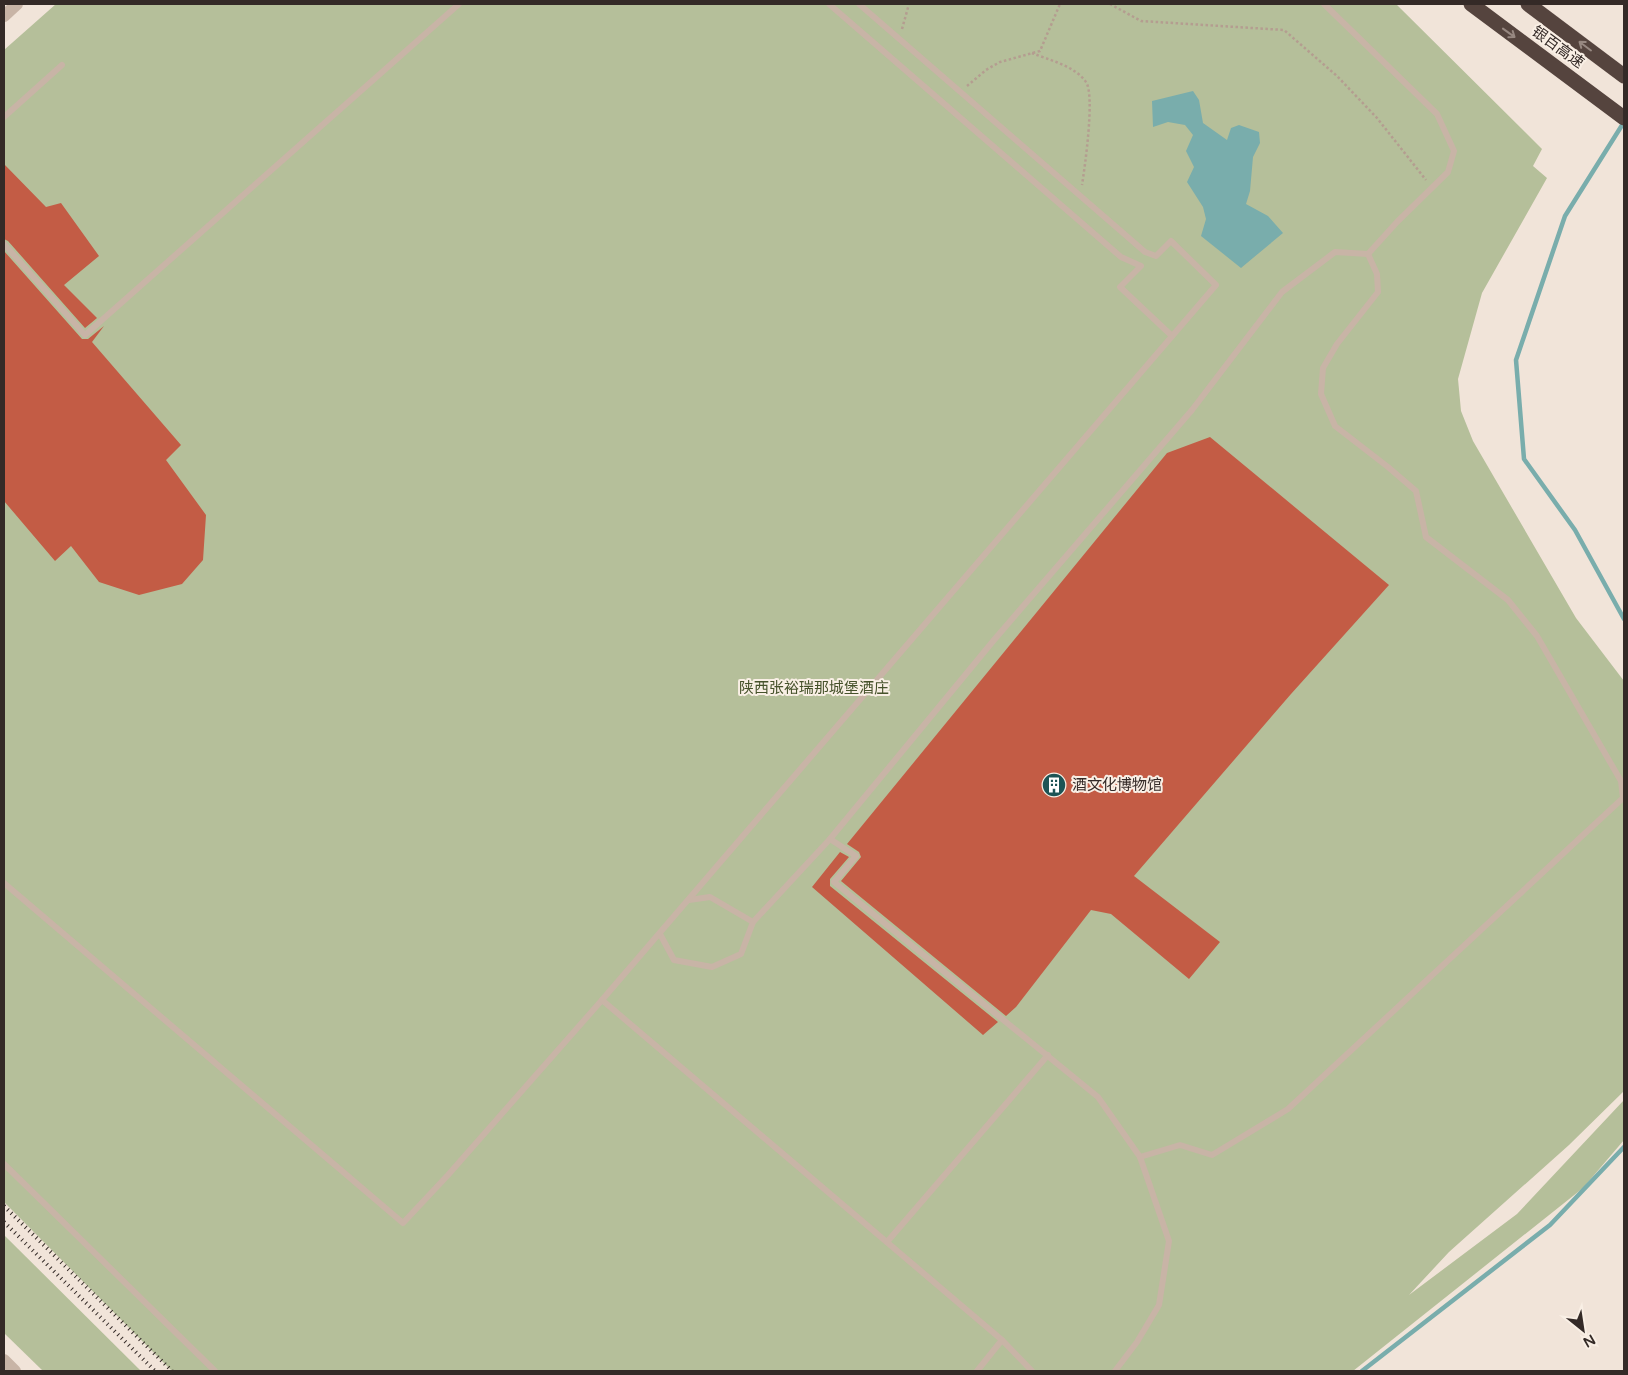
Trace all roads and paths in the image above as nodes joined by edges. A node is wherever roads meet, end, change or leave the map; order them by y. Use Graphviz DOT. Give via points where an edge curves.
graph roads {
  1 [pos="17,4"];
  2 [pos="459,4"];
  3 [pos="829,4"];
  4 [pos="859,4"];
  5 [pos="909,4"];
  6 [pos="1060,4"];
  7 [pos="1110,4"];
  8 [pos="1324,4"];
  9 [pos="1471,4"];
  10 [pos="1528,4"];
  11 [pos="4,16"];
  12 [pos="899,39"];
  13 [pos="1032,53"];
  14 [pos="62,65"];
  15 [pos="1624,76"];
  16 [pos="960,92"];
  17 [pos="4,117"];
  18 [pos="1624,118"];
  19 [pos="1432,188"];
  20 [pos="1081,196"];
  21 [pos="4,244"];
  22 [pos="1368,254"];
  23 [pos="1172,336"];
  24 [pos="830,839"];
  25 [pos="4,883"];
  26 [pos="688,900"];
  27 [pos="753,922"];
  28 [pos="660,934"];
  29 [pos="602,1000"];
  30 [pos="1048,1055"];
  31 [pos="1140,1157"];
  32 [pos="4,1164"];
  33 [pos="887,1242"];
  34 [pos="1002,1340"];
  35 [pos="4,1360"];
  36 [pos="16,1371"];
  37 [pos="215,1371"];
  38 [pos="977,1371"];
  39 [pos="1032,1371"];
  40 [pos="1114,1371"];
  1 -- 11 [label="street"];
  2 -- 21 [label="lane" via="85,335"];
  3 -- 23 [label="lane" via="1121,257 1141,266 1120,287"];
  4 -- 12 [label="lane"];
  5 -- 12 [label="path"];
  6 -- 13 [label="path" via="1040,51"];
  7 -- 19 [label="path" via="1141,21 1284,30 1337,76 1378,118"];
  8 -- 19 [label="lane" via="1438,114 1454,152 1448,172"];
  9 -- 18 [label="highway, 银百高速, one-way"];
  15 -- 10 [label="highway, 银百高速, one-way"];
  12 -- 16 [label="lane"];
  13 -- 16 [label="path" via="1000,62"];
  13 -- 20 [label="path" via="1072,69 1086,82 1090,98"];
  14 -- 17 [label="lane"];
  16 -- 20 [label="lane"];
  19 -- 22 [label="lane"];
  20 -- 23 [label="lane" via="1145,252 1156,256 1171,242 1216,285"];
  22 -- 24 [label="lane" via="1335,252 1282,292 1192,410 994,640"];
  22 -- 31 [label="lane" via="1377,274 1378,292 1337,344 1323,368 1321,394 1335,426 1416,491 1426,537 1508,600 1537,636 1622,781 1623,798 1288,1109 1212,1155 1180,1145"];
  23 -- 26 [label="lane"];
  24 -- 27 [label="lane"];
  24 -- 30 [label="lane" via="856,856 834,882"];
  25 -- 29 [label="lane" via="403,1223"];
  26 -- 27 [label="lane" via="710,897"];
  26 -- 28 [label="lane"];
  27 -- 28 [label="lane" via="741,954 712,967 674,960"];
  28 -- 29 [label="lane"];
  29 -- 33 [label="lane"];
  30 -- 31 [label="lane" via="1098,1097"];
  30 -- 33 [label="lane"];
  31 -- 40 [label="lane" via="1169,1241 1159,1305 1137,1342"];
  32 -- 37 [label="lane"];
  33 -- 34 [label="lane"];
  34 -- 38 [label="lane"];
  34 -- 39 [label="lane"];
  35 -- 36 [label="street"];
}
